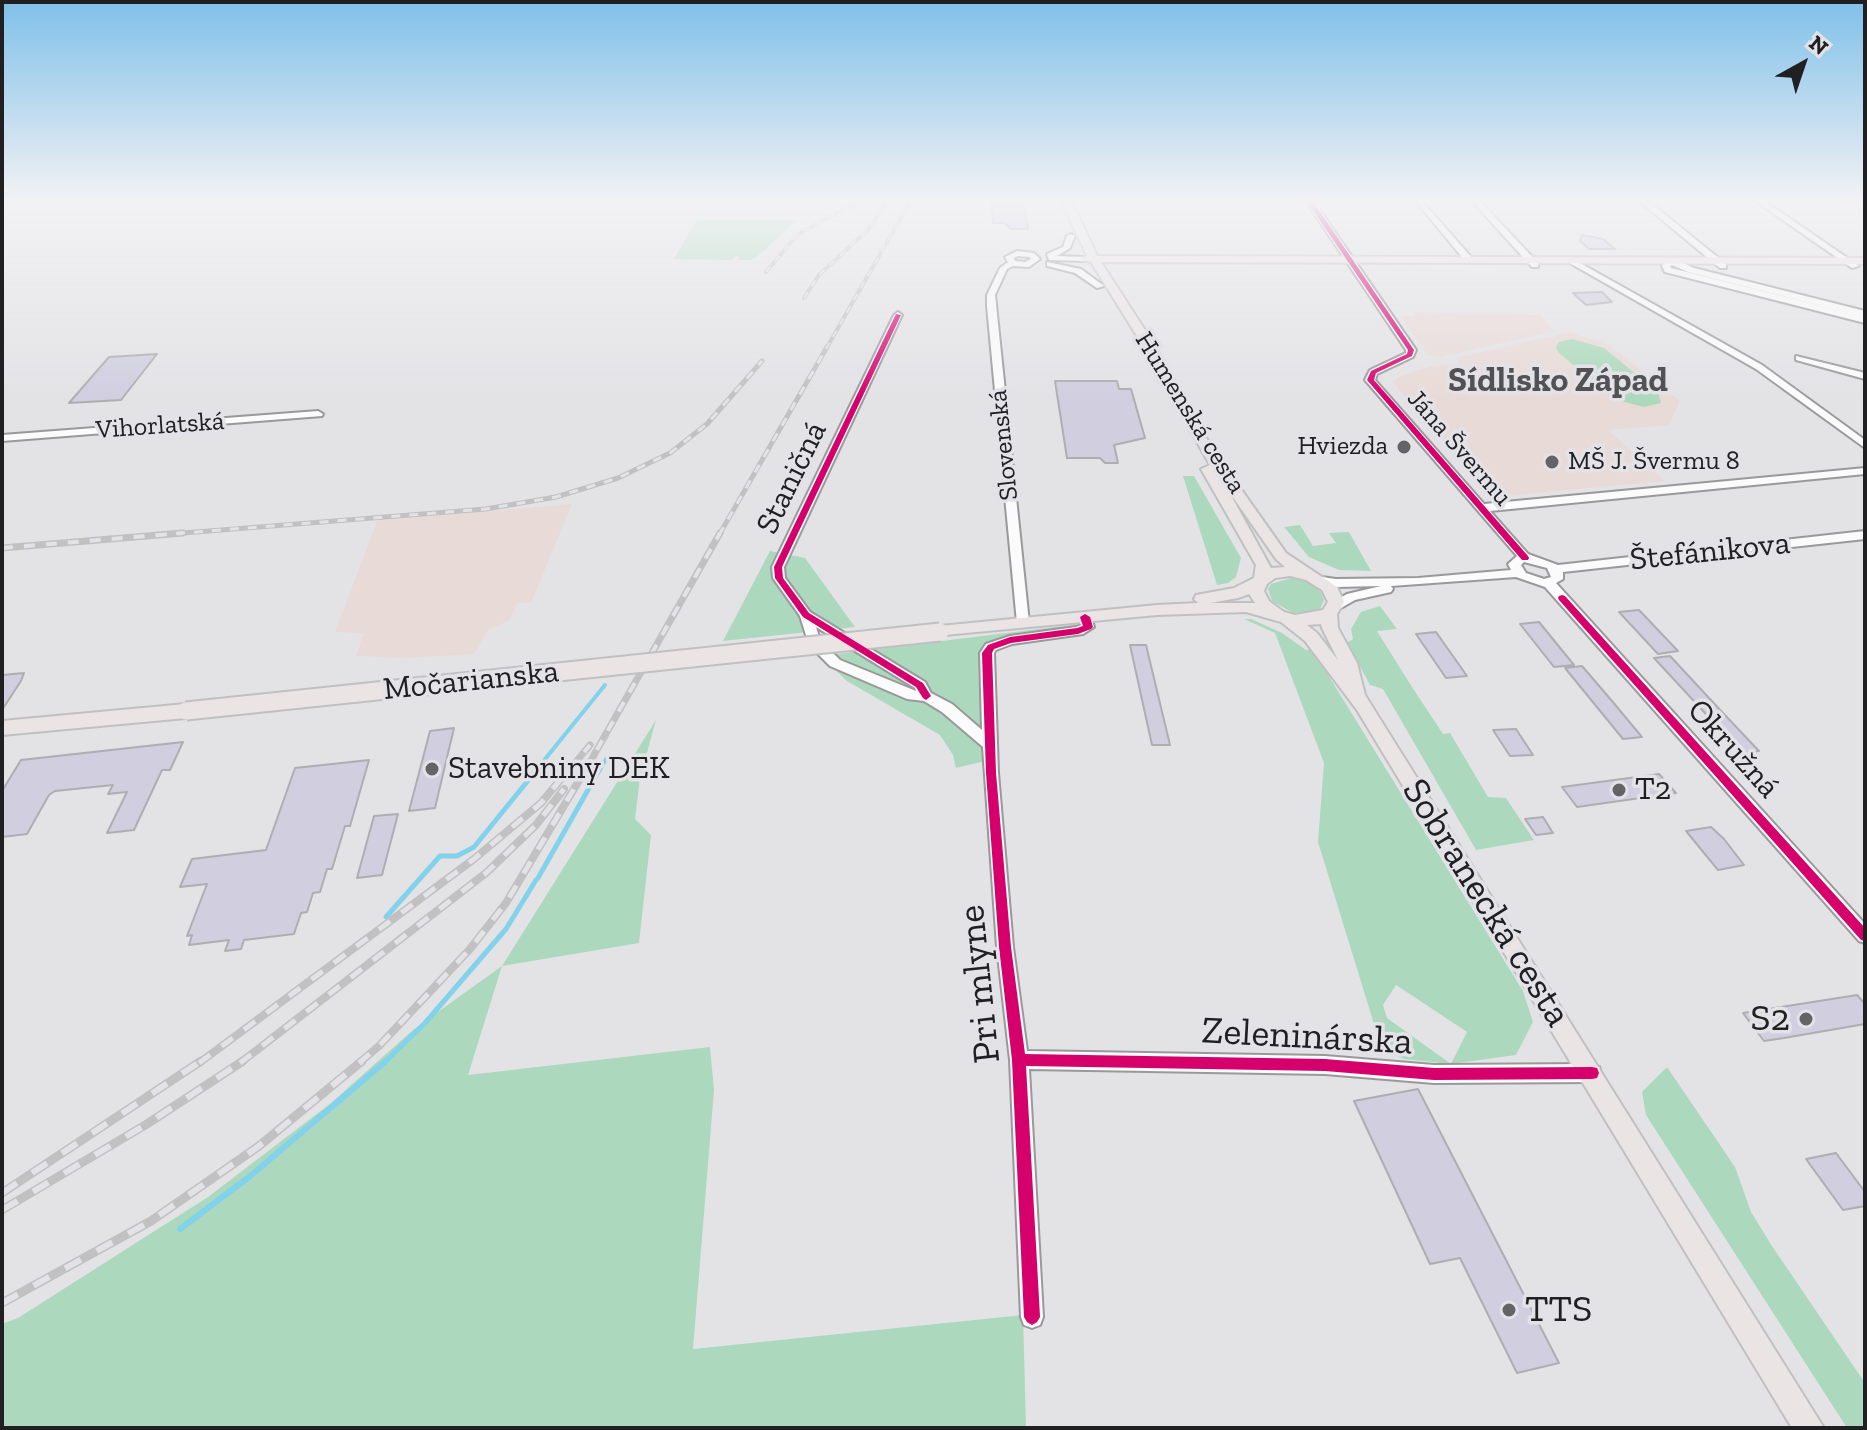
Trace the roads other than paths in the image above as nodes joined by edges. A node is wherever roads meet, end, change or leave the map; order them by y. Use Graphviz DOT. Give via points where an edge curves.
graph roads {
  1 [pos="1007,267"];
  2 [pos="1065,267"];
  3 [pos="1094,267"];
  4 [pos="1141,267"];
  5 [pos="1353,267"];
  6 [pos="1581,267"];
  7 [pos="1674,267"];
  8 [pos="1686,267"];
  9 [pos="1106,287"];
  10 [pos="1748,288"];
  11 [pos="1865,314"];
  12 [pos="898,315"];
  13 [pos="1865,320"];
  14 [pos="1799,358"];
  15 [pos="1865,376"];
  16 [pos="318,414"];
  17 [pos="2,438"];
  18 [pos="1865,445"];
  19 [pos="1865,471"];
  20 [pos="1573,499"];
  21 [pos="1549,501"];
  22 [pos="1482,508"];
  23 [pos="1584,508"];
  24 [pos="1559,510"];
  25 [pos="1865,535"];
  26 [pos="1525,558"];
  27 [pos="1555,569"];
  28 [pos="1517,573"];
  29 [pos="1311,576"];
  30 [pos="1260,581"];
  31 [pos="1418,582"];
  32 [pos="1549,583"];
  33 [pos="1157,610"];
  34 [pos="1332,610"];
  35 [pos="806,615"];
  36 [pos="1280,615"];
  37 [pos="1085,617"];
  38 [pos="1023,623"];
  39 [pos="926,696"];
  40 [pos="1363,705"];
  41 [pos="2,728"];
  42 [pos="990,745"];
  43 [pos="1865,936"];
  44 [pos="1019,1060"];
  45 [pos="1592,1073"];
  46 [pos="1032,1317"];
  47 [pos="1809,1428"];
  1 -- 38 [label="street, Slovenská" via="991,295 990,316"];
  2 -- 9 [label="street"];
  3 -- 9 [label="main road, Humenská cesta"];
  4 -- 9 [label="main road" via="1121,273"];
  5 -- 22 [label="street, Jána Švermu" via="1411,350 1373,372 1370,380"];
  6 -- 18 [label="street" via="1759,367"];
  7 -- 10 [label="street"];
  8 -- 10 [label="street"];
  9 -- 29 [label="main road, Humenská cesta" via="1146,341 1205,448 1281,556"];
  9 -- 30 [label="main road, Humenská cesta" via="1259,555 1265,569"];
  10 -- 11 [label="street"];
  10 -- 13 [label="street"];
  12 -- 35 [label="street, Staničná" via="778,567 779,578"];
  14 -- 15 [label="street"];
  16 -- 17 [label="street, Vihorlatská"];
  19 -- 20 [label="street, Štefánikova" via="1665,495"];
  20 -- 21 [label="street, Štefánikova"];
  20 -- 23 [label="street"];
  21 -- 22 [label="street, Štefánikova"];
  21 -- 24 [label="street"];
  22 -- 26 [label="street, Jána Švermu"];
  25 -- 27 [label="street, Štefánikova"];
  26 -- 27 [label="street"];
  26 -- 28 [label="street" via="1515,562"];
  27 -- 32 [label="street" via="1557,579"];
  28 -- 31 [label="street"];
  28 -- 32 [label="street"];
  29 -- 30 [label="main road" via="1283,571"];
  29 -- 31 [label="street" via="1336,583"];
  29 -- 34 [label="main road, Humenská cesta" via="1332,592"];
  30 -- 33 [label="main road" via="1238,593"];
  30 -- 36 [label="main road, Humenská cesta" via="1257,596"];
  31 -- 34 [label="street" via="1351,597"];
  32 -- 43 [label="street, Okružná"];
  33 -- 36 [label="main road" via="1246,607"];
  33 -- 37 [label="main road"];
  34 -- 36 [label="main road" via="1311,621"];
  34 -- 40 [label="main road, Sobranecká cesta" via="1330,628"];
  35 -- 39 [label="street, Staničná" via="920,685"];
  35 -- 39 [label="street, Staničná" via="814,642 835,663 912,696"];
  36 -- 40 [label="main road, Sobranecká cesta" via="1311,637"];
  37 -- 38 [label="main road"];
  37 -- 42 [label="street, Pri mlyne" via="1088,627 1078,631 991,647"];
  38 -- 41 [label="main road, Močarianska, bridge"];
  39 -- 42 [label="street, Staničná"];
  40 -- 45 [label="main road, Sobranecká cesta"];
  42 -- 44 [label="street, Pri mlyne"];
  44 -- 45 [label="street, Zeleninárska" via="1325,1065 1434,1074"];
  44 -- 46 [label="street, Pri mlyne"];
  45 -- 47 [label="main road, Sobranecká cesta"];
}
